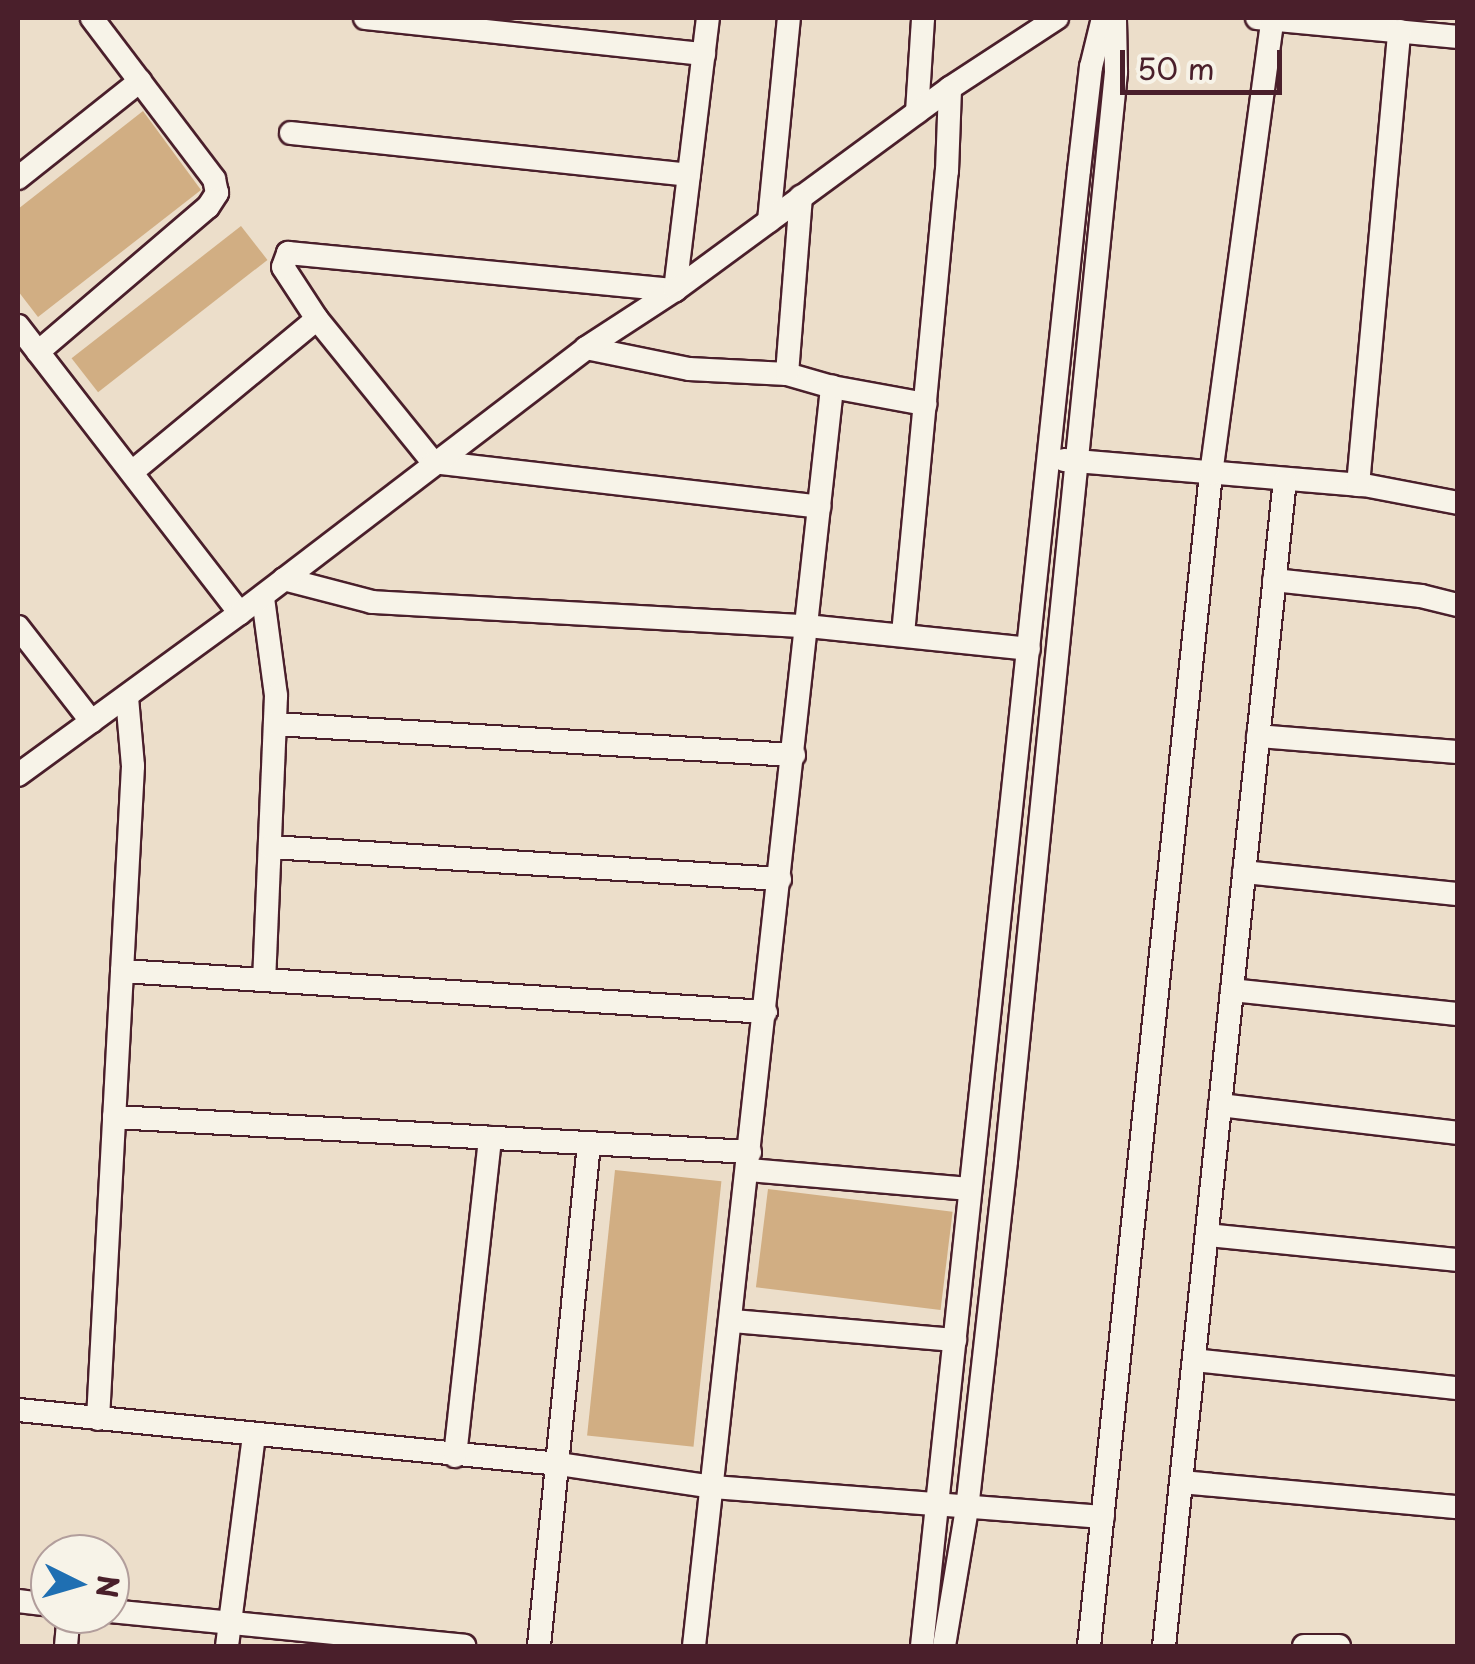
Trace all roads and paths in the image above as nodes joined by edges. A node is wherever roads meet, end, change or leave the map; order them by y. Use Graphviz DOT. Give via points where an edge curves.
graph roads {
  1 [pos="92,18"];
  2 [pos="365,18"];
  3 [pos="708,18"];
  4 [pos="789,18"];
  5 [pos="923,18"];
  6 [pos="1058,18"];
  7 [pos="1103,18"];
  8 [pos="1115,18"];
  9 [pos="1264,19"];
  10 [pos="1399,31"];
  11 [pos="1458,36"];
  12 [pos="704,54"];
  13 [pos="140,81"];
  14 [pos="950,88"];
  15 [pos="918,112"];
  16 [pos="290,133"];
  17 [pos="689,175"];
  18 [pos="18,178"];
  19 [pos="801,197"];
  20 [pos="769,220"];
  21 [pos="676,290"];
  22 [pos="317,320"];
  23 [pos="18,326"];
  24 [pos="586,348"];
  25 [pos="38,352"];
  26 [pos="786,374"];
  27 [pos="832,387"];
  28 [pos="925,404"];
  29 [pos="1049,458"];
  30 [pos="1078,461"];
  31 [pos="433,462"];
  32 [pos="132,472"];
  33 [pos="1210,474"];
  34 [pos="1284,480"];
  35 [pos="1358,485"];
  36 [pos="1458,503"];
  37 [pos="818,507"];
  38 [pos="284,578"];
  39 [pos="1274,580"];
  40 [pos="263,598"];
  41 [pos="1458,606"];
  42 [pos="240,613"];
  43 [pos="807,626"];
  44 [pos="18,628"];
  45 [pos="903,634"];
  46 [pos="1029,649"];
  47 [pos="128,697"];
  48 [pos="92,722"];
  49 [pos="275,724"];
  50 [pos="1258,736"];
  51 [pos="1458,752"];
  52 [pos="794,755"];
  53 [pos="18,775"];
  54 [pos="270,846"];
  55 [pos="1244,872"];
  56 [pos="780,879"];
  57 [pos="1458,894"];
  58 [pos="122,972"];
  59 [pos="264,980"];
  60 [pos="1232,990"];
  61 [pos="766,1012"];
  62 [pos="1458,1014"];
  63 [pos="1220,1106"];
  64 [pos="114,1117"];
  65 [pos="1458,1133"];
  66 [pos="490,1138"];
  67 [pos="589,1143"];
  68 [pos="749,1161"];
  69 [pos="970,1189"];
  70 [pos="1207,1235"];
  71 [pos="1458,1260"];
  72 [pos="732,1321"];
  73 [pos="955,1340"];
  74 [pos="1194,1360"];
  75 [pos="1458,1388"];
  76 [pos="18,1410"];
  77 [pos="98,1419"];
  78 [pos="254,1435"];
  79 [pos="454,1456"];
  80 [pos="559,1464"];
  81 [pos="1181,1482"];
  82 [pos="713,1487"];
  83 [pos="937,1506"];
  84 [pos="1458,1507"];
  85 [pos="967,1509"];
  86 [pos="1102,1517"];
  87 [pos="130,1613"];
  88 [pos="230,1622"];
  89 [pos="382,1642"];
  90 [pos="227,1646"];
  91 [pos="464,1646"];
  92 [pos="539,1646"];
  93 [pos="694,1646"];
  94 [pos="922,1646"];
  95 [pos="944,1646"];
  96 [pos="1090,1646"];
  97 [pos="1164,1646"];
  98 [pos="1304,1646"];
  99 [pos="1339,1646"];
  1 -- 13 [label="street"];
  2 -- 12 [label="street"];
  3 -- 12 [label="street"];
  4 -- 20 [label="street"];
  5 -- 15 [label="street"];
  6 -- 14 [label="street"];
  7 -- 29 [label="street" via="1091,67"];
  8 -- 30 [label="street" via="1116,72"];
  9 -- 10 [label="street"];
  9 -- 33 [label="street"];
  10 -- 11 [label="street"];
  10 -- 35 [label="street"];
  12 -- 17 [label="street"];
  13 -- 18 [label="street"];
  13 -- 25 [label="street" via="214,179 217,193"];
  14 -- 15 [label="street"];
  14 -- 28 [label="street"];
  15 -- 19 [label="street"];
  16 -- 17 [label="street"];
  17 -- 21 [label="street"];
  19 -- 20 [label="street"];
  19 -- 26 [label="street"];
  20 -- 21 [label="street"];
  21 -- 22 [label="street" via="288,254 282,267"];
  21 -- 24 [label="street"];
  22 -- 31 [label="street"];
  22 -- 32 [label="street"];
  23 -- 25 [label="street"];
  24 -- 26 [label="street" via="689,368"];
  24 -- 31 [label="street"];
  25 -- 32 [label="street"];
  26 -- 27 [label="street"];
  27 -- 28 [label="street"];
  27 -- 37 [label="street"];
  28 -- 45 [label="street"];
  29 -- 30 [label="street"];
  29 -- 46 [label="street"];
  30 -- 33 [label="street"];
  30 -- 85 [label="street"];
  31 -- 37 [label="street"];
  31 -- 38 [label="street"];
  32 -- 42 [label="street"];
  33 -- 34 [label="street"];
  33 -- 86 [label="street"];
  34 -- 35 [label="street"];
  34 -- 39 [label="street"];
  35 -- 36 [label="street"];
  37 -- 43 [label="street"];
  38 -- 40 [label="street"];
  38 -- 43 [label="street" via="372,602"];
  39 -- 41 [label="street"];
  39 -- 50 [label="street"];
  40 -- 42 [label="street"];
  40 -- 49 [label="street"];
  42 -- 47 [label="street"];
  43 -- 45 [label="street"];
  43 -- 52 [label="street"];
  44 -- 48 [label="street"];
  45 -- 46 [label="street"];
  46 -- 69 [label="street"];
  47 -- 48 [label="street"];
  47 -- 58 [label="street" via="133,766"];
  48 -- 53 [label="street"];
  49 -- 52 [label="street"];
  49 -- 54 [label="street"];
  50 -- 51 [label="street"];
  50 -- 55 [label="street"];
  52 -- 56 [label="street"];
  54 -- 56 [label="street"];
  54 -- 59 [label="street"];
  55 -- 57 [label="street"];
  55 -- 60 [label="street"];
  56 -- 61 [label="street"];
  58 -- 59 [label="street"];
  58 -- 64 [label="street"];
  59 -- 61 [label="street"];
  60 -- 62 [label="street"];
  60 -- 63 [label="street"];
  61 -- 68 [label="street"];
  63 -- 65 [label="street"];
  63 -- 70 [label="street"];
  64 -- 66 [label="street"];
  64 -- 77 [label="street"];
  66 -- 67 [label="street"];
  66 -- 79 [label="street"];
  67 -- 68 [label="street"];
  67 -- 80 [label="street"];
  68 -- 69 [label="street"];
  68 -- 72 [label="street"];
  69 -- 73 [label="street"];
  70 -- 71 [label="street"];
  70 -- 74 [label="street"];
  72 -- 73 [label="street"];
  72 -- 82 [label="street"];
  73 -- 83 [label="street"];
  74 -- 75 [label="street"];
  74 -- 81 [label="street"];
  76 -- 77 [label="street"];
  77 -- 78 [label="street"];
  78 -- 79 [label="street"];
  78 -- 88 [label="street"];
  79 -- 80 [label="street"];
  80 -- 82 [label="street"];
  80 -- 92 [label="street"];
  81 -- 84 [label="street"];
  81 -- 97 [label="street"];
  82 -- 83 [label="street"];
  82 -- 93 [label="street"];
  83 -- 85 [label="street"];
  83 -- 94 [label="street"];
  85 -- 86 [label="street"];
  85 -- 95 [label="street"];
  86 -- 96 [label="street"];
  87 -- 88 [label="street"];
  88 -- 89 [label="street"];
  88 -- 90 [label="street"];
  89 -- 91 [label="street"];
  98 -- 99 [label="street"];
}
